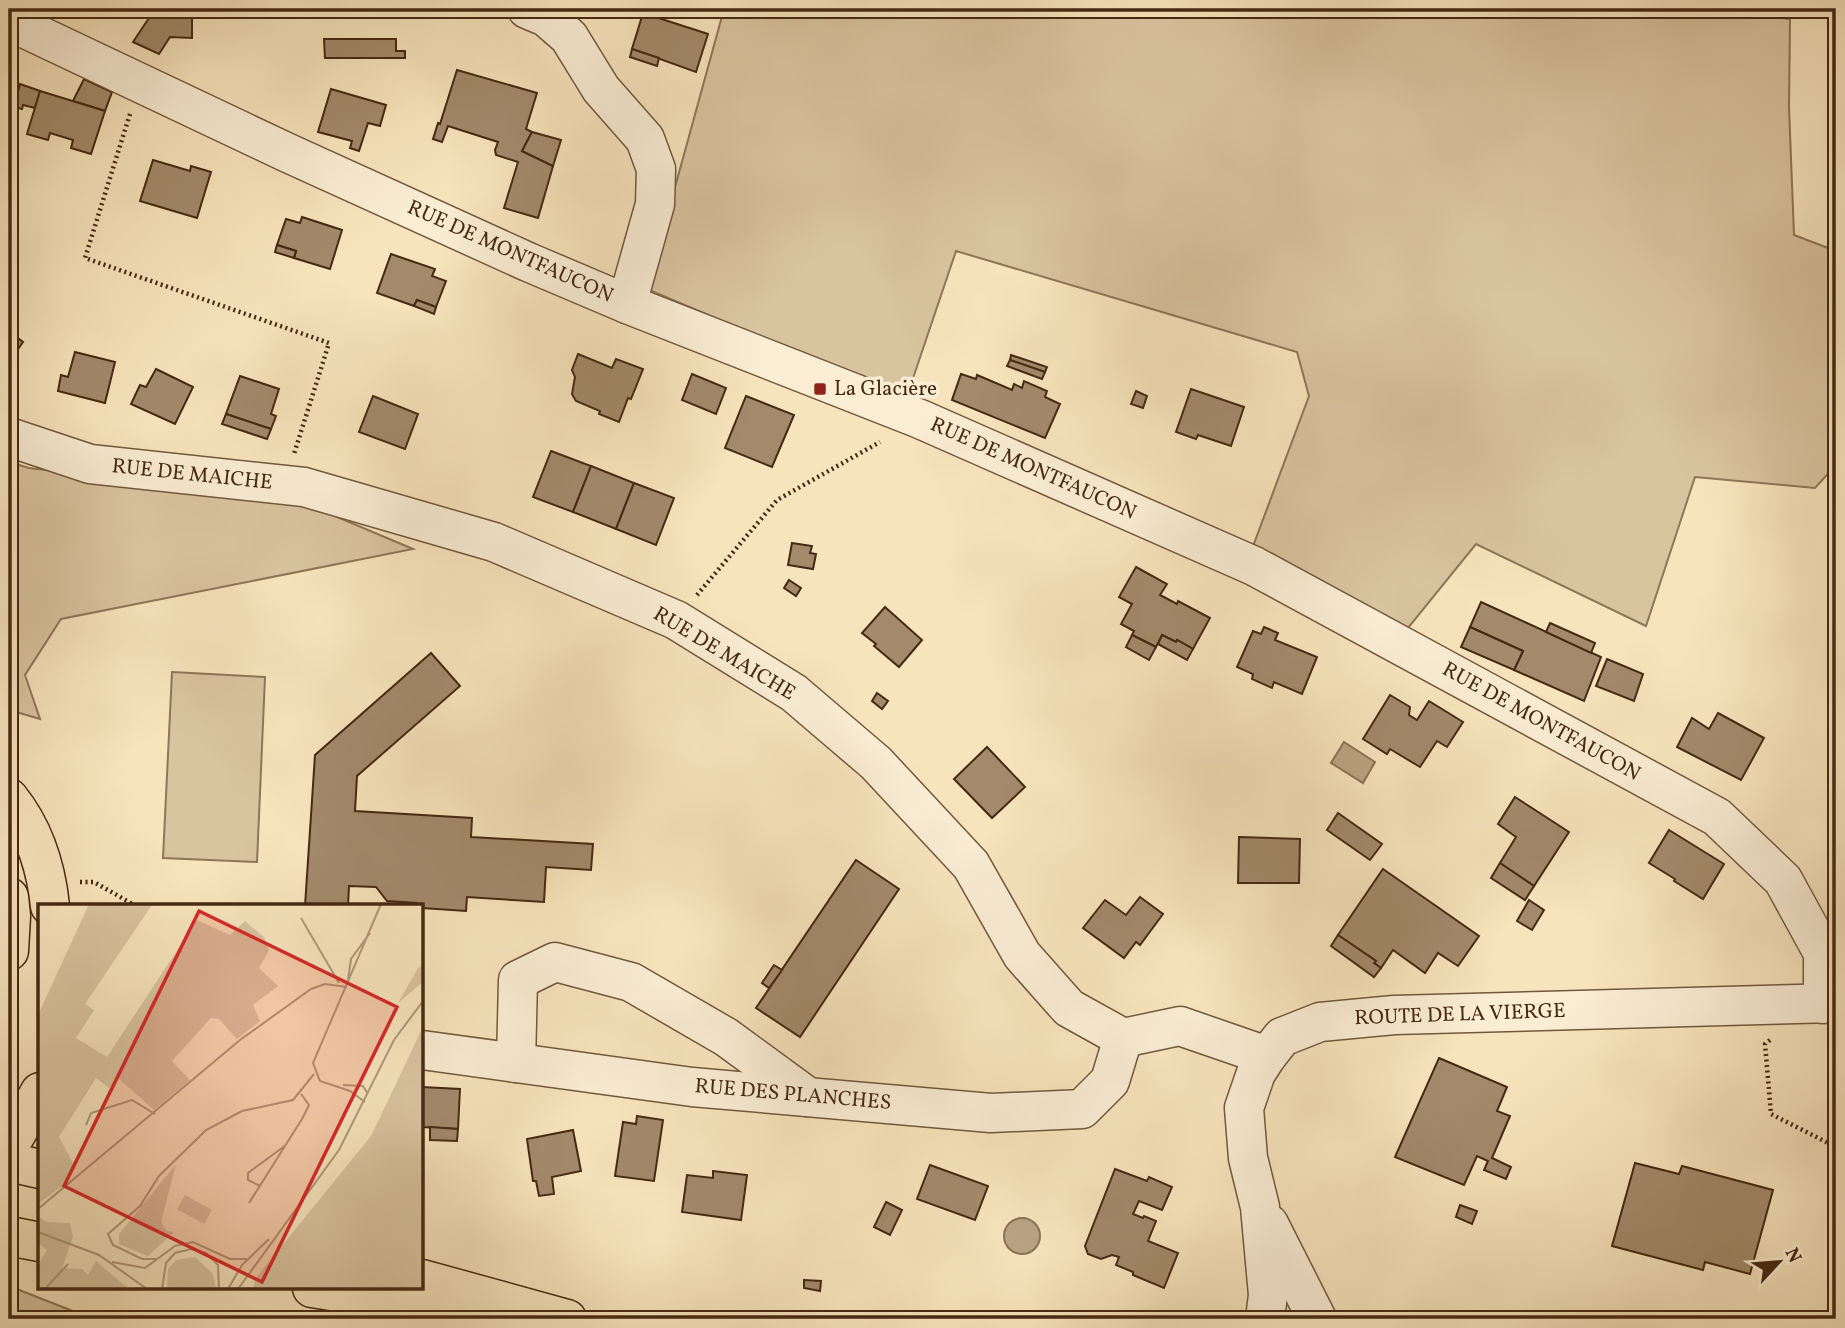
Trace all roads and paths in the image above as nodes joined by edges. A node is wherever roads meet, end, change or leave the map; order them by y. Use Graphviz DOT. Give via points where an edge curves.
graph roads {
  1 [pos="224,9"];
  2 [pos="296,9"];
  3 [pos="527,9"];
  4 [pos="9,21"];
  5 [pos="140,84"];
  6 [pos="627,304"];
  7 [pos="920,419"];
  8 [pos="9,436"];
  9 [pos="284,485"];
  10 [pos="676,620"];
  11 [pos="9,798"];
  12 [pos="48,895"];
  13 [pos="9,897"];
  14 [pos="133,904"];
  15 [pos="9,951"];
  16 [pos="1830,951"];
  17 [pos="1830,1003"];
  18 [pos="1774,1037"];
  19 [pos="1123,1038"];
  20 [pos="424,1050"];
  21 [pos="1267,1056"];
  22 [pos="516,1063"];
  23 [pos="38,1096"];
  24 [pos="808,1097"];
  25 [pos="9,1144"];
  26 [pos="1836,1147"];
  27 [pos="9,1162"];
  28 [pos="38,1169"];
  29 [pos="1260,1206"];
  30 [pos="9,1236"];
  31 [pos="38,1242"];
  32 [pos="424,1280"];
  33 [pos="325,1290"];
  34 [pos="508,1319"];
  35 [pos="567,1319"];
  36 [pos="1265,1319"];
  37 [pos="1317,1319"];
  1 -- 2 [label="path" via="244,13"];
  3 -- 6 [label="street" via="546,17 569,37 601,89 645,139 656,169 655,204"];
  4 -- 5 [label="street, RUE DE MONTFAUCON"];
  5 -- 6 [label="street, RUE DE MONTFAUCON"];
  5 -- 9 [label="path" via="85,258 329,343"];
  6 -- 7 [label="street, RUE DE MONTFAUCON"];
  7 -- 10 [label="path" via="777,500"];
  7 -- 16 [label="street, RUE DE MONTFAUCON" via="1254,566 1717,817 1783,880"];
  8 -- 9 [label="street, RUE DE MAICHE" via="90,464"];
  9 -- 10 [label="street, RUE DE MAICHE" via="494,542"];
  10 -- 19 [label="street, RUE DE MAICHE" via="794,693 876,763 971,865 1022,955 1069,1009"];
  11 -- 12 [label="main road" via="36,845"];
  12 -- 14 [label="path" via="94,881"];
  13 -- 15 [label="main road"];
  16 -- 17 [label="street, RUE DE MONTFAUCON"];
  17 -- 21 [label="street, ROUTE DE LA VIERGE" via="1394,1015 1320,1022 1282,1037"];
  18 -- 26 [label="path" via="1765,1044 1771,1114"];
  19 -- 21 [label="street" via="1181,1026"];
  19 -- 24 [label="street, RUE DES PLANCHES" via="1110,1081 1082,1109 991,1113"];
  20 -- 22 [label="street, RUE DES PLANCHES"];
  21 -- 29 [label="street, ROUTE DE LA VIERGE" via="1244,1108 1248,1158"];
  22 -- 24 [label="street, RUE DES PLANCHES"];
  22 -- 24 [label="street" via="518,981 555,962 631,982 726,1037"];
  23 -- 25 [label="main road"];
  27 -- 28 [label="main road"];
  29 -- 36 [label="street" via="1268,1295"];
  29 -- 37 [label="street"];
  30 -- 31 [label="main road"];
  32 -- 35 [label="main road"];
  33 -- 34 [label="main road"];
}
